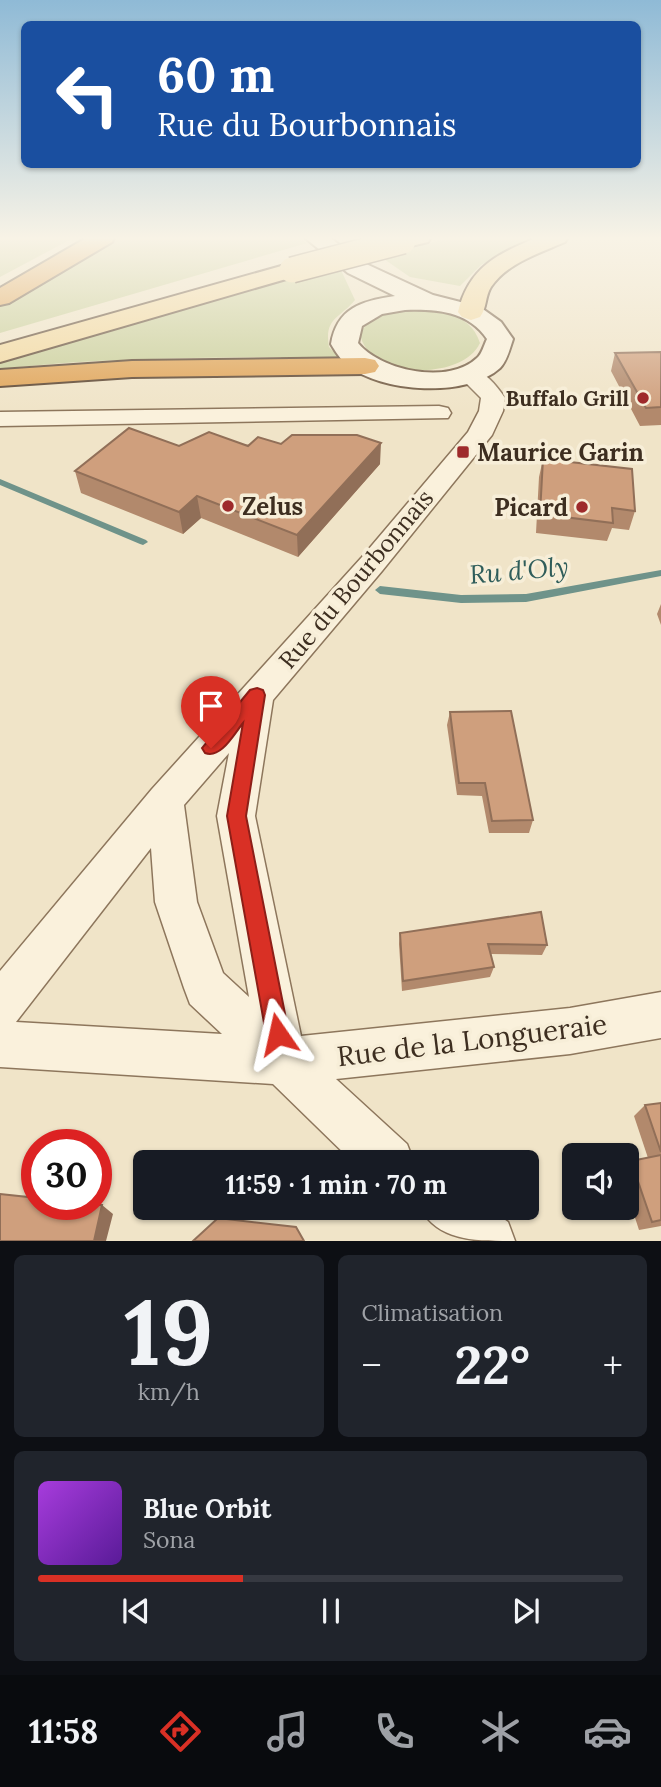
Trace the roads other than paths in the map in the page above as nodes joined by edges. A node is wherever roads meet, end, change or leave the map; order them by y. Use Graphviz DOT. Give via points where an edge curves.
graph roads {
  1 [pos="174,295"];
  2 [pos="191,295"];
  3 [pos="362,295"];
  4 [pos="413,295"];
  5 [pos="474,295"];
  6 [pos="428,302"];
  7 [pos="366,311"];
  8 [pos="471,312"];
  9 [pos="0,340"];
  10 [pos="0,354"];
  11 [pos="365,366"];
  12 [pos="469,374"];
  13 [pos="0,378"];
  14 [pos="419,380"];
  15 [pos="439,413"];
  16 [pos="0,419"];
  17 [pos="463,452"];
  18 [pos="257,695"];
  19 [pos="165,802"];
  20 [pos="0,1006"];
  21 [pos="661,1015"];
  22 [pos="0,1044"];
  23 [pos="283,1061"];
  24 [pos="376,1150"];
  25 [pos="461,1220"];
  26 [pos="488,1241"];
  1 -- 9 [label="main road"];
  2 -- 10 [label="main road"];
  3 -- 7 [label="main road"];
  4 -- 6 [label="main road"];
  5 -- 8 [label="main road"];
  6 -- 7 [label="main road" via="395,303"];
  6 -- 8 [label="main road"];
  7 -- 11 [label="main road" via="352,320 344,343"];
  8 -- 12 [label="main road" via="485,319 500,339 494,360"];
  11 -- 13 [label="highway" via="132,369"];
  11 -- 14 [label="main road"];
  12 -- 14 [label="main road"];
  12 -- 17 [label="street, Rue du Bourbonnais" via="493,398 486,422"];
  14 -- 15 [label="street" via="422,394"];
  15 -- 16 [label="street"];
  15 -- 17 [label="street" via="455,429"];
  17 -- 18 [label="street, Rue du Bourbonnais"];
  18 -- 19 [label="street, Rue du Bourbonnais"];
  18 -- 23 [label="street" via="236,816"];
  19 -- 20 [label="street, Rue du Bourbonnais"];
  19 -- 23 [label="street" via="176,902 206,988"];
  21 -- 23 [label="street, Rue de la Longueraie" via="570,1031"];
  22 -- 23 [label="street, Rue de la Longueraie"];
  23 -- 24 [label="street"];
  25 -- 26 [label="street"];
}
